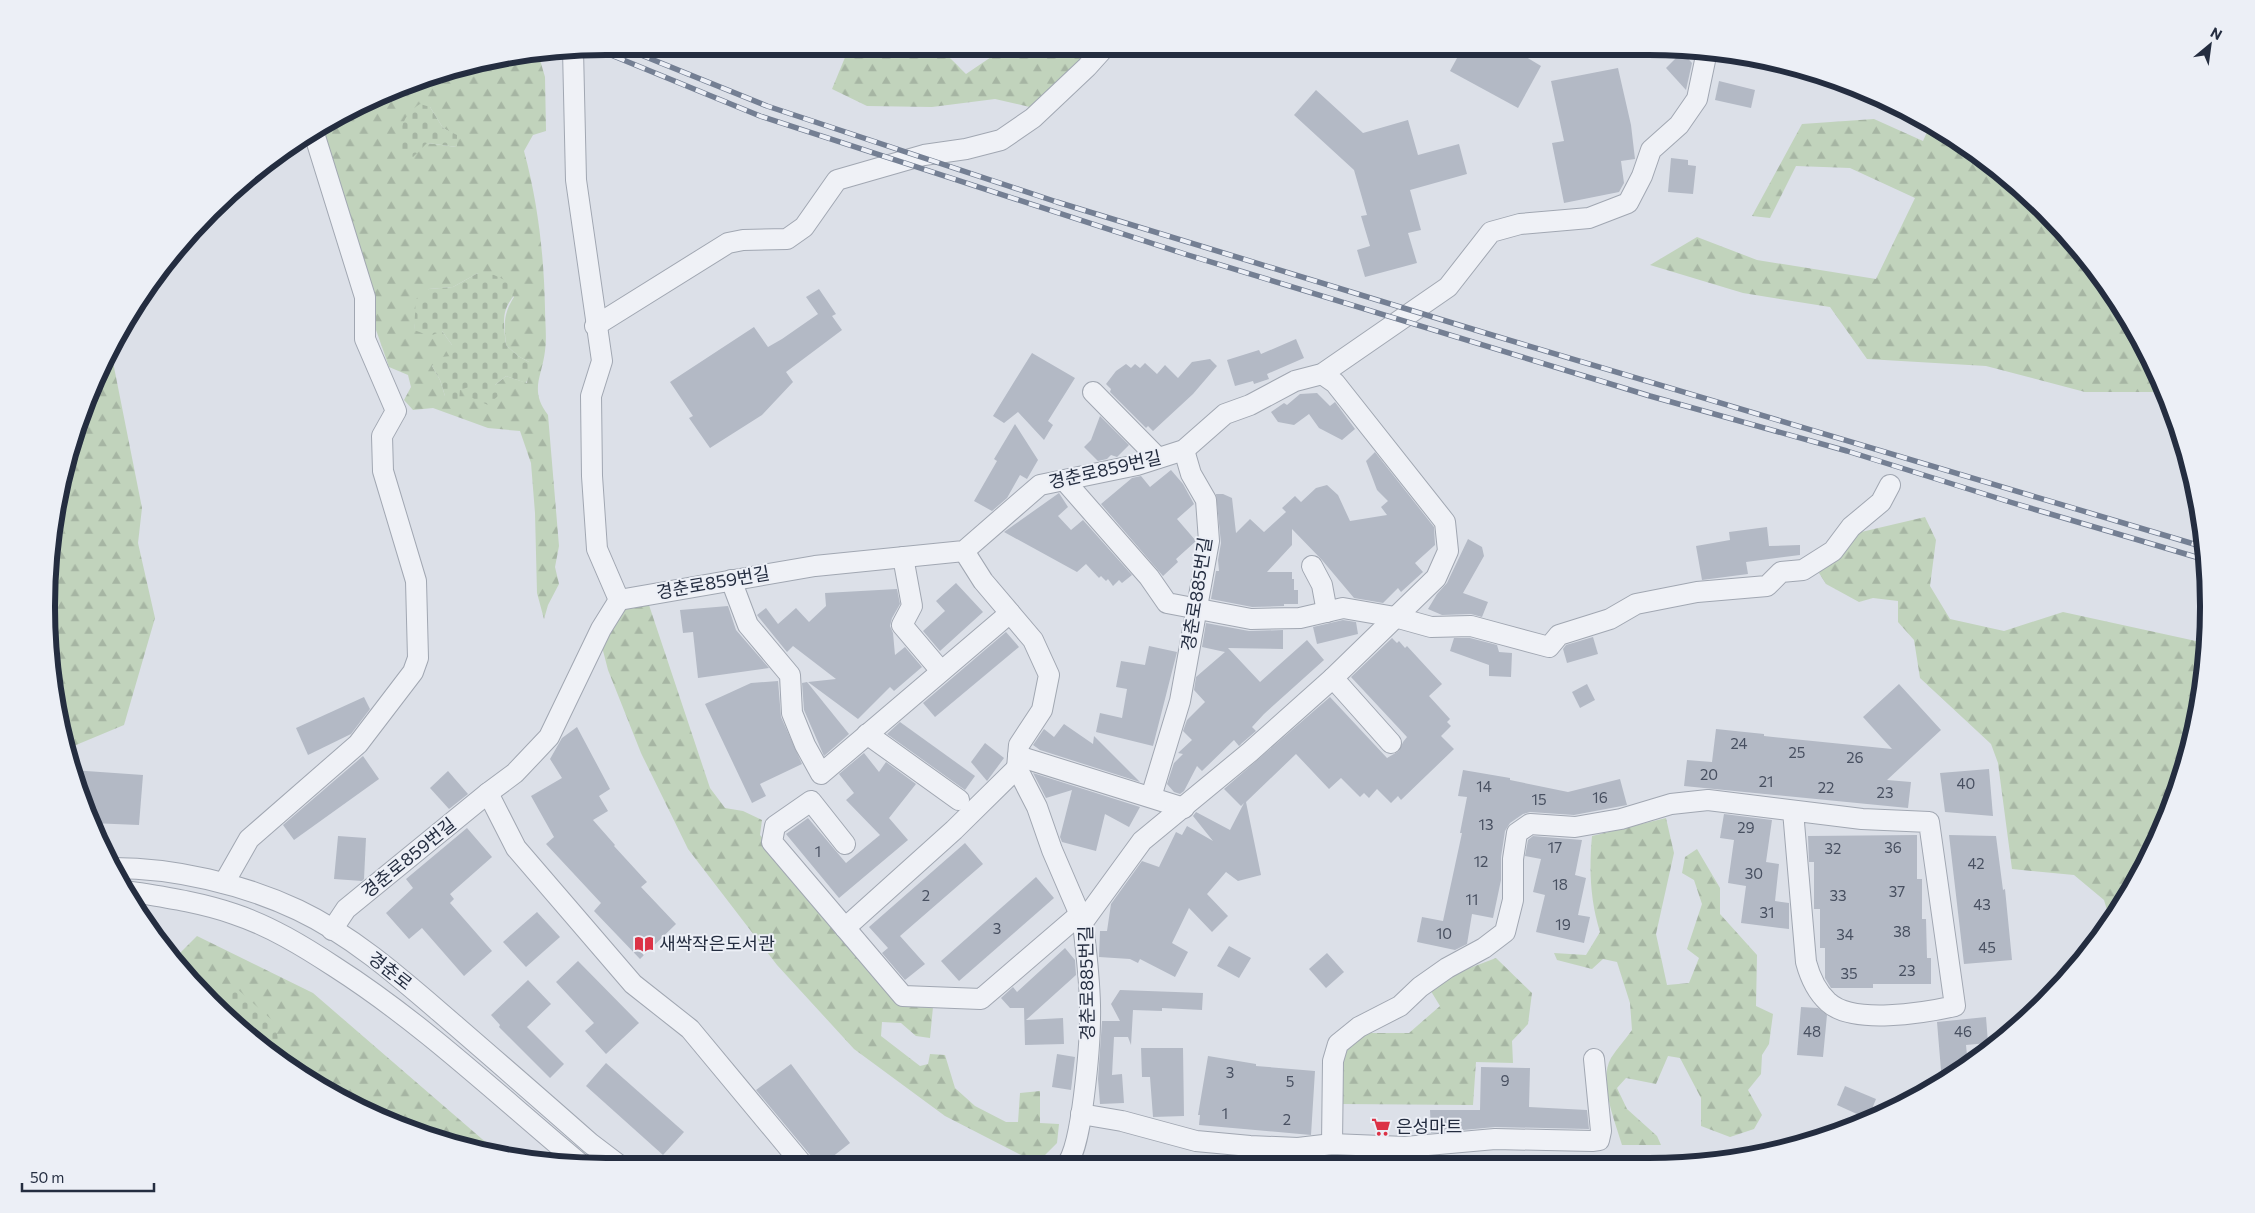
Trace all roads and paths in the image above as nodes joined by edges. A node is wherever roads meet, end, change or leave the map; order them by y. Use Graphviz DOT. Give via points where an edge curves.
graph roads {
  1 [pos="1098,55"];
  2 [pos="573,56"];
  3 [pos="1705,58"];
  4 [pos="316,138"];
  5 [pos="595,326"];
  6 [pos="1322,374"];
  7 [pos="1093,392"];
  8 [pos="1184,450"];
  9 [pos="1158,458"];
  10 [pos="1064,480"];
  11 [pos="1890,485"];
  12 [pos="964,550"];
  13 [pos="903,557"];
  14 [pos="1312,566"];
  15 [pos="731,580"];
  16 [pos="620,600"];
  17 [pos="1196,610"];
  18 [pos="1328,612"];
  19 [pos="1010,613"];
  20 [pos="1395,618"];
  21 [pos="941,672"];
  22 [pos="1333,678"];
  23 [pos="867,734"];
  24 [pos="1391,743"];
  25 [pos="1017,762"];
  26 [pos="488,793"];
  27 [pos="1151,797"];
  28 [pos="960,800"];
  29 [pos="1184,808"];
  30 [pos="1793,812"];
  31 [pos="845,844"];
  32 [pos="122,869"];
  33 [pos="224,883"];
  34 [pos="136,893"];
  35 [pos="1082,918"];
  36 [pos="845,928"];
  37 [pos="332,930"];
  38 [pos="1594,1059"];
  39 [pos="1081,1114"];
  40 [pos="1332,1144"];
  41 [pos="572,1157"];
  42 [pos="610,1158"];
  43 [pos="798,1158"];
  44 [pos="1069,1158"];
  1 -- 5 [label="street" via="1033,118 1001,140 924,155 837,180 804,227 787,239 728,243"];
  2 -- 5 [label="street" via="576,180"];
  3 -- 6 [label="street, 경춘로859번길" via="1697,99 1679,125 1651,150 1628,203 1589,218 1520,224 1491,232 1448,287"];
  4 -- 33 [label="street" via="365,297 365,339 396,411 382,436 383,471 416,581 418,658 413,672 358,744 249,839"];
  5 -- 16 [label="street" via="602,361 591,396 597,549"];
  6 -- 8 [label="street, 경춘로859번길" via="1296,381 1225,414"];
  6 -- 20 [label="street, 경춘로885번길" via="1335,383 1445,522 1448,551 1436,578"];
  7 -- 9 [label="street"];
  8 -- 9 [label="street, 경춘로859번길"];
  8 -- 17 [label="street, 경춘로885번길" via="1191,474 1206,500 1209,541"];
  9 -- 10 [label="street, 경춘로859번길"];
  10 -- 12 [label="street, 경춘로859번길" via="1040,485"];
  10 -- 17 [label="street" via="1149,577 1167,603"];
  11 -- 20 [label="street" via="1881,502 1851,527 1833,551 1803,570 1781,572 1767,586 1697,592 1636,604 1610,619 1559,635 1549,647 1471,626 1431,627"];
  12 -- 13 [label="street, 경춘로859번길"];
  12 -- 19 [label="street" via="983,581"];
  13 -- 15 [label="street, 경춘로859번길" via="815,566"];
  13 -- 21 [label="street" via="912,606 902,625"];
  14 -- 18 [label="street" via="1322,586"];
  15 -- 16 [label="street, 경춘로859번길"];
  15 -- 23 [label="street" via="748,626 790,675 792,713 820,774"];
  16 -- 26 [label="street, 경춘로859번길" via="601,628 549,737 515,773"];
  17 -- 18 [label="street" via="1251,619 1300,618"];
  17 -- 27 [label="street, 경춘로885번길" via="1180,701"];
  18 -- 20 [label="street" via="1344,608"];
  19 -- 21 [label="street"];
  19 -- 25 [label="street" via="1033,640 1049,674 1042,710 1019,745"];
  20 -- 22 [label="street, 경춘로885번길"];
  21 -- 23 [label="street"];
  22 -- 24 [label="street"];
  22 -- 29 [label="street, 경춘로885번길"];
  23 -- 28 [label="street"];
  25 -- 27 [label="street"];
  25 -- 35 [label="street"];
  25 -- 36 [label="street" via="954,830"];
  26 -- 37 [label="street, 경춘로859번길" via="346,909"];
  26 -- 43 [label="street" via="516,848 633,984 690,1029"];
  27 -- 29 [label="street"];
  29 -- 35 [label="street, 경춘로885번길" via="1142,841"];
  30 -- 30 [label="street" via="1929,822 1955,1006 1920,1014 1884,1015 1851,1013 1828,1002 1810,978 1806,962"];
  30 -- 40 [label="street" via="1708,800 1671,804 1576,828 1530,824 1517,832 1512,900 1504,932 1420,987 1400,1006 1359,1027 1338,1044 1333,1061"];
  31 -- 36 [label="street" via="811,801 775,826 772,842"];
  32 -- 33 [label="street, 경춘로"];
  33 -- 37 [label="street, 경춘로" via="298,910"];
  34 -- 41 [label="street, 경춘로" via="192,902 235,914 316,954 405,1015"];
  35 -- 36 [label="street" via="981,999 904,996"];
  35 -- 39 [label="street, 경춘로885번길" via="1090,1018"];
  37 -- 42 [label="street, 경춘로" via="407,984"];
  38 -- 40 [label="street" via="1601,1131 1599,1140 1495,1139 1405,1147"];
  39 -- 40 [label="street" via="1122,1121 1196,1141 1298,1148"];
  39 -- 44 [label="street, 경춘로885번길"];
}
